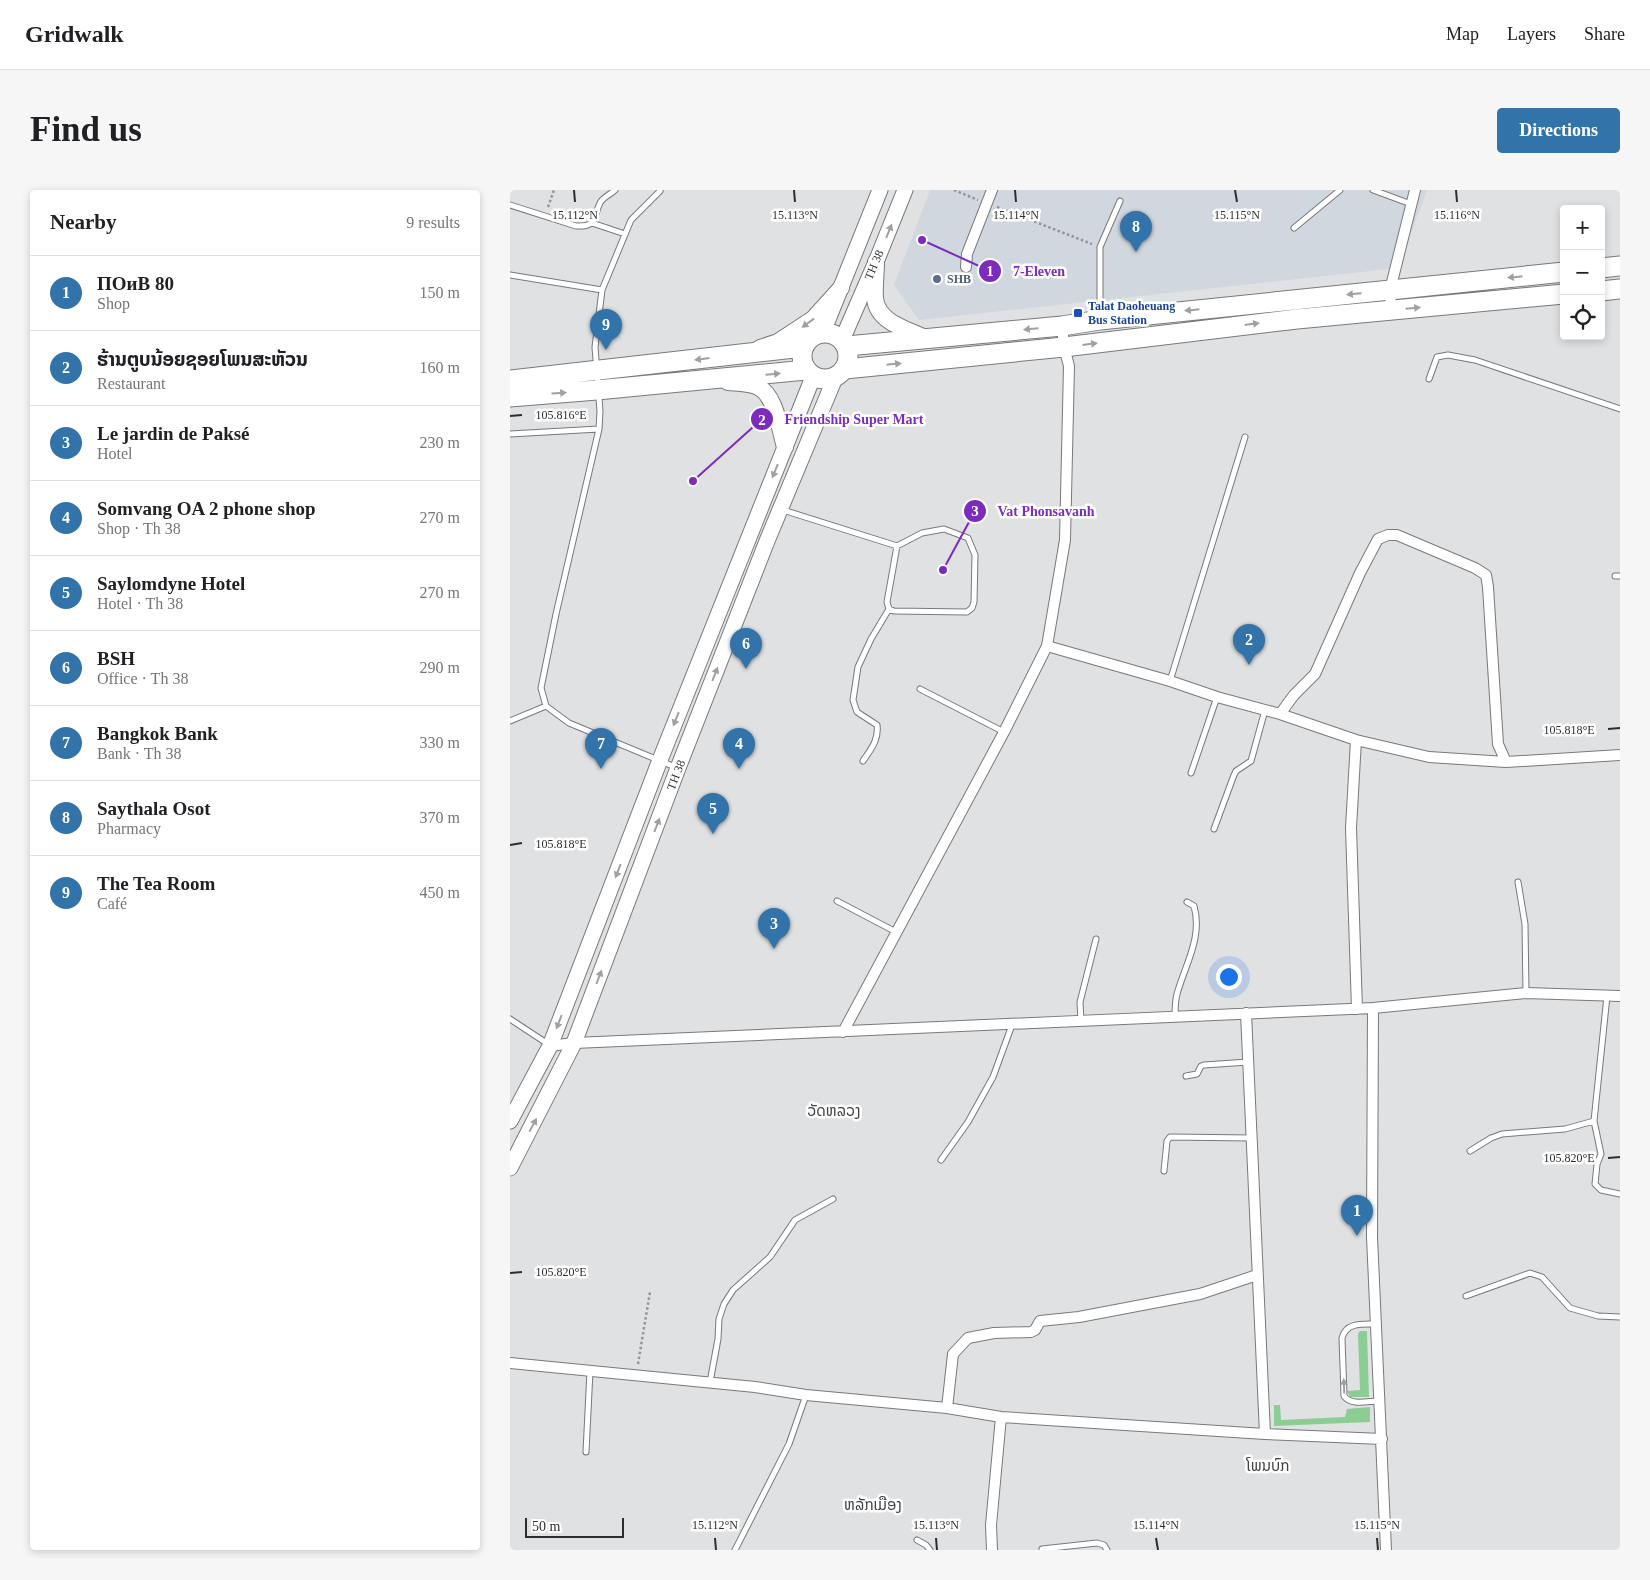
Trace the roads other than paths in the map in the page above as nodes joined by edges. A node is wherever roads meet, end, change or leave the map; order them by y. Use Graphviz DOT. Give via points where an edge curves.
graph roads {
  1 [pos="615,190"];
  2 [pos="880,190"];
  3 [pos="905,190"];
  4 [pos="992,190"];
  5 [pos="1340,190"];
  6 [pos="1373,190"];
  7 [pos="1416,190"];
  8 [pos="660,191"];
  9 [pos="1120,201"];
  10 [pos="1411,204"];
  11 [pos="510,205"];
  12 [pos="592,223"];
  13 [pos="1294,228"];
  14 [pos="625,234"];
  15 [pos="876,262"];
  16 [pos="966,267"];
  17 [pos="1560,272"];
  18 [pos="510,275"];
  19 [pos="841,288"];
  20 [pos="602,290"];
  21 [pos="1390,290"];
  22 [pos="1560,294"];
  23 [pos="1391,310"];
  24 [pos="1100,320"];
  25 [pos="1062,326"];
  26 [pos="823,332"];
  27 [pos="928,339"];
  28 [pos="844,343"];
  29 [pos="1064,347"];
  30 [pos="803,348"];
  31 [pos="739,355"];
  32 [pos="597,370"];
  33 [pos="840,373"];
  34 [pos="809,374"];
  35 [pos="714,379"];
  36 [pos="1429,379"];
  37 [pos="510,380"];
  38 [pos="598,390"];
  39 [pos="510,397"];
  40 [pos="1620,409"];
  41 [pos="599,429"];
  42 [pos="510,434"];
  43 [pos="1245,437"];
  44 [pos="784,447"];
  45 [pos="781,510"];
  46 [pos="749,535"];
  47 [pos="768,541"];
  48 [pos="897,546"];
  49 [pos="889,609"];
  50 [pos="1047,646"];
  51 [pos="1170,681"];
  52 [pos="920,688"];
  53 [pos="1217,697"];
  54 [pos="546,706"];
  55 [pos="1265,710"];
  56 [pos="1280,714"];
  57 [pos="510,721"];
  58 [pos="1004,732"];
  59 [pos="1356,740"];
  60 [pos="1620,755"];
  61 [pos="660,760"];
  62 [pos="863,761"];
  63 [pos="1506,762"];
  64 [pos="678,768"];
  65 [pos="1191,773"];
  66 [pos="1214,829"];
  67 [pos="1518,882"];
  68 [pos="837,901"];
  69 [pos="1187,902"];
  70 [pos="897,932"];
  71 [pos="1096,939"];
  72 [pos="1526,993"];
  73 [pos="1607,996"];
  74 [pos="1620,996"];
  75 [pos="1373,1008"];
  76 [pos="1357,1009"];
  77 [pos="1246,1013"];
  78 [pos="1175,1017"];
  79 [pos="510,1019"];
  80 [pos="1081,1022"];
  81 [pos="1012,1025"];
  82 [pos="843,1032"];
  83 [pos="574,1044"];
  84 [pos="550,1046"];
  85 [pos="1248,1062"];
  86 [pos="1186,1076"];
  87 [pos="510,1121"];
  88 [pos="1594,1121"];
  89 [pos="1252,1138"];
  90 [pos="1470,1151"];
  91 [pos="941,1160"];
  92 [pos="510,1168"];
  93 [pos="1164,1171"];
  94 [pos="1620,1194"];
  95 [pos="833,1199"];
  96 [pos="1257,1275"];
  97 [pos="1466,1296"];
  98 [pos="1620,1317"];
  99 [pos="1376,1324"];
  100 [pos="510,1363"];
  101 [pos="590,1371"];
  102 [pos="710,1382"];
  103 [pos="806,1395"];
  104 [pos="1380,1401"];
  105 [pos="947,1408"];
  106 [pos="1001,1417"];
  107 [pos="1265,1434"];
  108 [pos="1382,1439"];
  109 [pos="586,1452"];
  110 [pos="917,1540"];
  111 [pos="1042,1548"];
  112 [pos="735,1550"];
  113 [pos="930,1550"];
  114 [pos="992,1550"];
  115 [pos="1107,1550"];
  116 [pos="1386,1550"];
  1 -- 12 [label="lane" via="600,202"];
  2 -- 19 [label="street, TH 38"];
  15 -- 3 [label="street, TH 38, one-way"];
  4 -- 16 [label="street" via="967,254"];
  5 -- 13 [label="lane"];
  6 -- 10 [label="lane"];
  7 -- 10 [label="street"];
  8 -- 14 [label="lane" via="631,220"];
  9 -- 24 [label="lane" via="1100,247"];
  10 -- 21 [label="street"];
  11 -- 12 [label="lane" via="576,226"];
  12 -- 14 [label="lane"];
  14 -- 20 [label="lane"];
  15 -- 27 [label="main road" via="875,300 880,312 890,322"];
  15 -- 28 [label="street, TH 38"];
  17 -- 21 [label="highway, one-way"];
  18 -- 20 [label="lane"];
  19 -- 26 [label="street, TH 38"];
  19 -- 31 [label="main road, one-way" via="813,319 798,330 778,342"];
  20 -- 32 [label="lane" via="595,348"];
  21 -- 23 [label="street"];
  21 -- 24 [label="highway, one-way"];
  23 -- 22 [label="highway, one-way"];
  29 -- 23 [label="highway, one-way"];
  24 -- 25 [label="highway"];
  25 -- 27 [label="highway, one-way"];
  25 -- 29 [label="street"];
  26 -- 28 [label="highway" via="832,333"];
  26 -- 30 [label="highway" via="811,337"];
  27 -- 28 [label="highway"];
  28 -- 33 [label="highway" via="849,358"];
  33 -- 29 [label="highway, one-way"];
  29 -- 50 [label="street" via="1069,366 1065,540"];
  30 -- 31 [label="highway"];
  30 -- 34 [label="highway" via="801,359"];
  31 -- 32 [label="highway, one-way"];
  32 -- 37 [label="highway"];
  32 -- 38 [label="lane"];
  33 -- 34 [label="highway" via="820,380"];
  33 -- 45 [label="street, TH 38"];
  35 -- 34 [label="highway, one-way"];
  34 -- 44 [label="street, TH 38"];
  35 -- 38 [label="highway"];
  35 -- 44 [label="main road" via="757,386 768,396"];
  36 -- 40 [label="lane" via="1437,357 1448,355 1475,360"];
  39 -- 38 [label="highway, one-way"];
  38 -- 41 [label="lane"];
  41 -- 42 [label="lane"];
  41 -- 54 [label="lane" via="541,688"];
  43 -- 51 [label="lane"];
  44 -- 46 [label="street, TH 38, one-way"];
  45 -- 47 [label="street, TH 38"];
  45 -- 48 [label="lane"];
  46 -- 47 [label="street"];
  46 -- 61 [label="street, TH 38, one-way"];
  64 -- 47 [label="street, TH 38, one-way"];
  48 -- 49 [label="lane" via="887,602"];
  48 -- 49 [label="lane" via="922,533 944,529 968,538 975,555 974,602 967,612"];
  49 -- 62 [label="lane" via="858,667 853,700 857,712 877,725 878,735"];
  50 -- 51 [label="street"];
  50 -- 58 [label="street"];
  51 -- 53 [label="street"];
  52 -- 58 [label="lane"];
  53 -- 55 [label="street"];
  53 -- 65 [label="lane"];
  54 -- 57 [label="lane"];
  54 -- 61 [label="lane" via="569,723"];
  55 -- 56 [label="street"];
  55 -- 66 [label="lane" via="1252,762 1236,771"];
  56 -- 59 [label="street"];
  56 -- 63 [label="street" via="1314,674 1378,539 1398,535 1486,575 1498,744"];
  58 -- 70 [label="street"];
  59 -- 63 [label="street" via="1429,757"];
  59 -- 76 [label="street" via="1351,828"];
  60 -- 63 [label="street"];
  61 -- 64 [label="lane"];
  61 -- 84 [label="street, TH 38, one-way"];
  83 -- 64 [label="street, TH 38, one-way"];
  67 -- 72 [label="lane" via="1525,924"];
  68 -- 70 [label="lane"];
  69 -- 78 [label="lane" via="1194,906 1198,918 1196,935 1176,996"];
  70 -- 82 [label="street"];
  71 -- 80 [label="lane" via="1080,1002"];
  72 -- 73 [label="street"];
  72 -- 75 [label="street"];
  73 -- 74 [label="street"];
  73 -- 88 [label="lane"];
  75 -- 76 [label="street"];
  75 -- 99 [label="street" via="1372,1237"];
  76 -- 77 [label="street"];
  77 -- 78 [label="street"];
  77 -- 85 [label="street"];
  78 -- 80 [label="street"];
  79 -- 84 [label="lane"];
  80 -- 81 [label="street"];
  81 -- 82 [label="street"];
  81 -- 91 [label="lane" via="992,1077 968,1122"];
  82 -- 83 [label="street"];
  83 -- 84 [label="street"];
  92 -- 83 [label="street, TH 38, one-way"];
  84 -- 87 [label="street, TH 38"];
  85 -- 86 [label="lane" via="1204,1065 1197,1074"];
  85 -- 89 [label="street"];
  88 -- 90 [label="lane" via="1565,1130 1502,1134"];
  88 -- 94 [label="lane" via="1601,1154 1595,1184 1601,1190"];
  89 -- 93 [label="lane" via="1170,1137"];
  89 -- 96 [label="street"];
  95 -- 102 [label="lane" via="795,1220 770,1257 733,1290 719,1320"];
  96 -- 105 [label="street" via="1200,1294 1040,1321 1031,1332 994,1333 968,1338 953,1354"];
  96 -- 107 [label="street"];
  97 -- 98 [label="lane" via="1530,1273 1542,1277 1570,1308 1598,1316"];
  99 -- 104 [label="street"];
  104 -- 99 [label="lane, one-way" via="1352,1402 1344,1396 1344,1332 1348,1327"];
  100 -- 101 [label="street"];
  101 -- 102 [label="street"];
  101 -- 109 [label="lane"];
  102 -- 103 [label="street"];
  103 -- 105 [label="street"];
  103 -- 112 [label="lane" via="789,1444"];
  104 -- 108 [label="street"];
  105 -- 106 [label="street"];
  106 -- 107 [label="street"];
  106 -- 114 [label="street" via="991,1525"];
  107 -- 108 [label="street"];
  108 -- 116 [label="street"];
  110 -- 113 [label="lane"];
  111 -- 115 [label="lane" via="1097,1543"];
}
